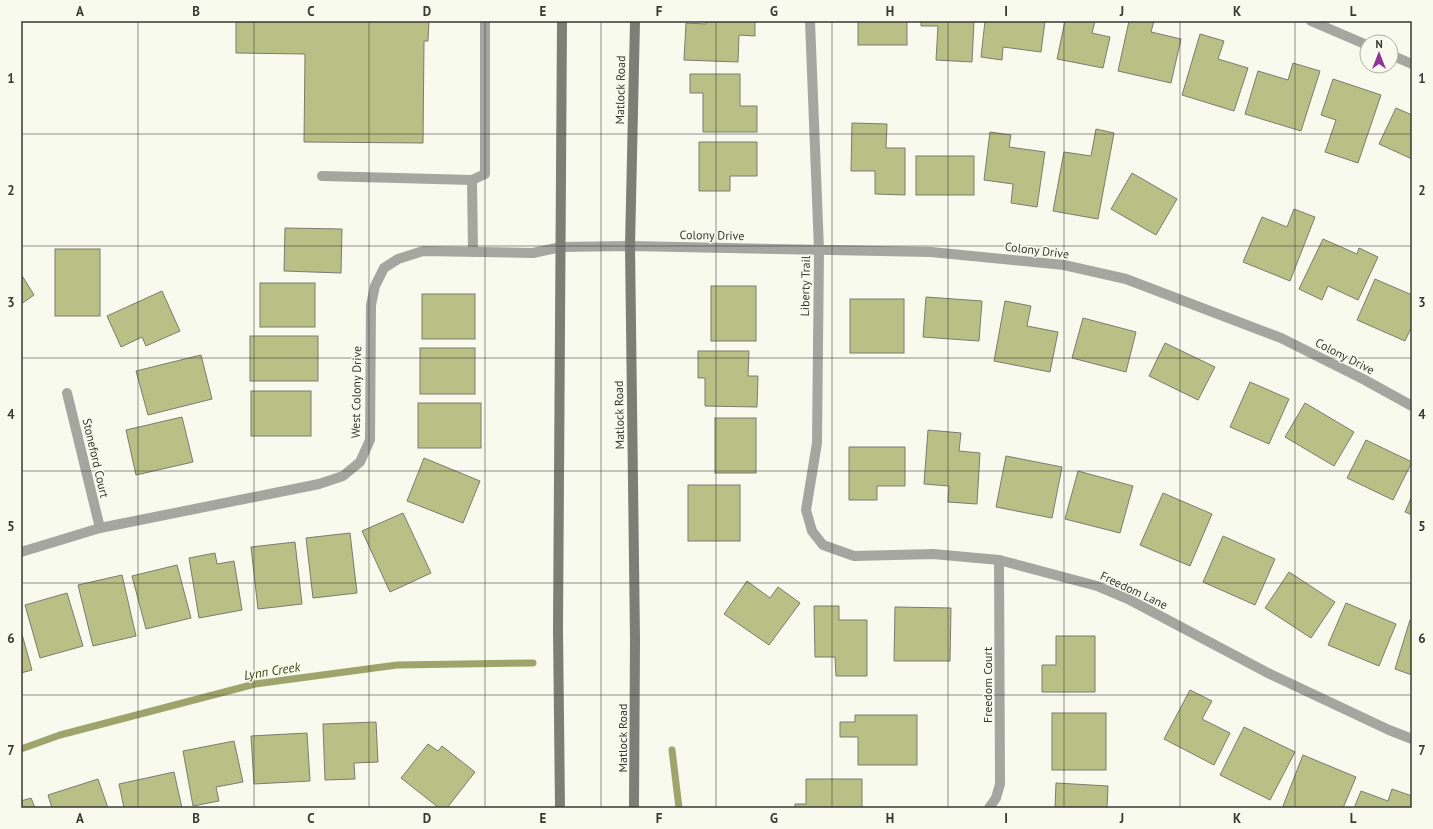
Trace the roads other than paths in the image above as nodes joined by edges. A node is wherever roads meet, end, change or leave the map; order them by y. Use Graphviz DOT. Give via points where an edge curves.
graph roads {
  1 [pos="485,21"];
  2 [pos="562,21"];
  3 [pos="635,21"];
  4 [pos="810,21"];
  5 [pos="1311,21"];
  6 [pos="1359,42"];
  7 [pos="1399,58"];
  8 [pos="1412,64"];
  9 [pos="322,176"];
  10 [pos="472,180"];
  11 [pos="630,246"];
  12 [pos="561,247"];
  13 [pos="819,250"];
  14 [pos="473,252"];
  15 [pos="68,393"];
  16 [pos="1412,406"];
  17 [pos="100,528"];
  18 [pos="823,545"];
  19 [pos="21,552"];
  20 [pos="999,560"];
  21 [pos="1412,739"];
  22 [pos="560,808"];
  23 [pos="634,808"];
  24 [pos="989,808"];
  1 -- 10 [label="street" via="485,174"];
  2 -- 12 [label="main road"];
  3 -- 11 [label="main road, Matlock Road"];
  4 -- 13 [label="street, Liberty Trail"];
  5 -- 6 [label="street"];
  7 -- 8 [label="street"];
  9 -- 10 [label="street"];
  10 -- 14 [label="street"];
  11 -- 12 [label="street, West Colony Drive"];
  11 -- 13 [label="street, Colony Drive"];
  11 -- 23 [label="main road, Matlock Road" via="636,639"];
  12 -- 14 [label="street, West Colony Drive" via="533,253"];
  12 -- 22 [label="main road" via="558,629"];
  13 -- 16 [label="street, Colony Drive" via="931,252 1064,266 1126,279 1281,338"];
  13 -- 18 [label="street, Liberty Trail" via="817,443 806,510 812,531"];
  14 -- 17 [label="street, West Colony Drive" via="423,251 398,259 384,268 374,286 371,305 370,440 360,462 343,476 319,484"];
  15 -- 17 [label="street, Stoneford Court"];
  17 -- 19 [label="street, West Colony Drive"];
  18 -- 20 [label="street, Freedom Lane" via="854,556 933,554"];
  20 -- 21 [label="street, Freedom Lane" via="1097,586 1130,600 1270,674"];
  20 -- 24 [label="street, Freedom Court" via="1000,784 996,798"];
}
